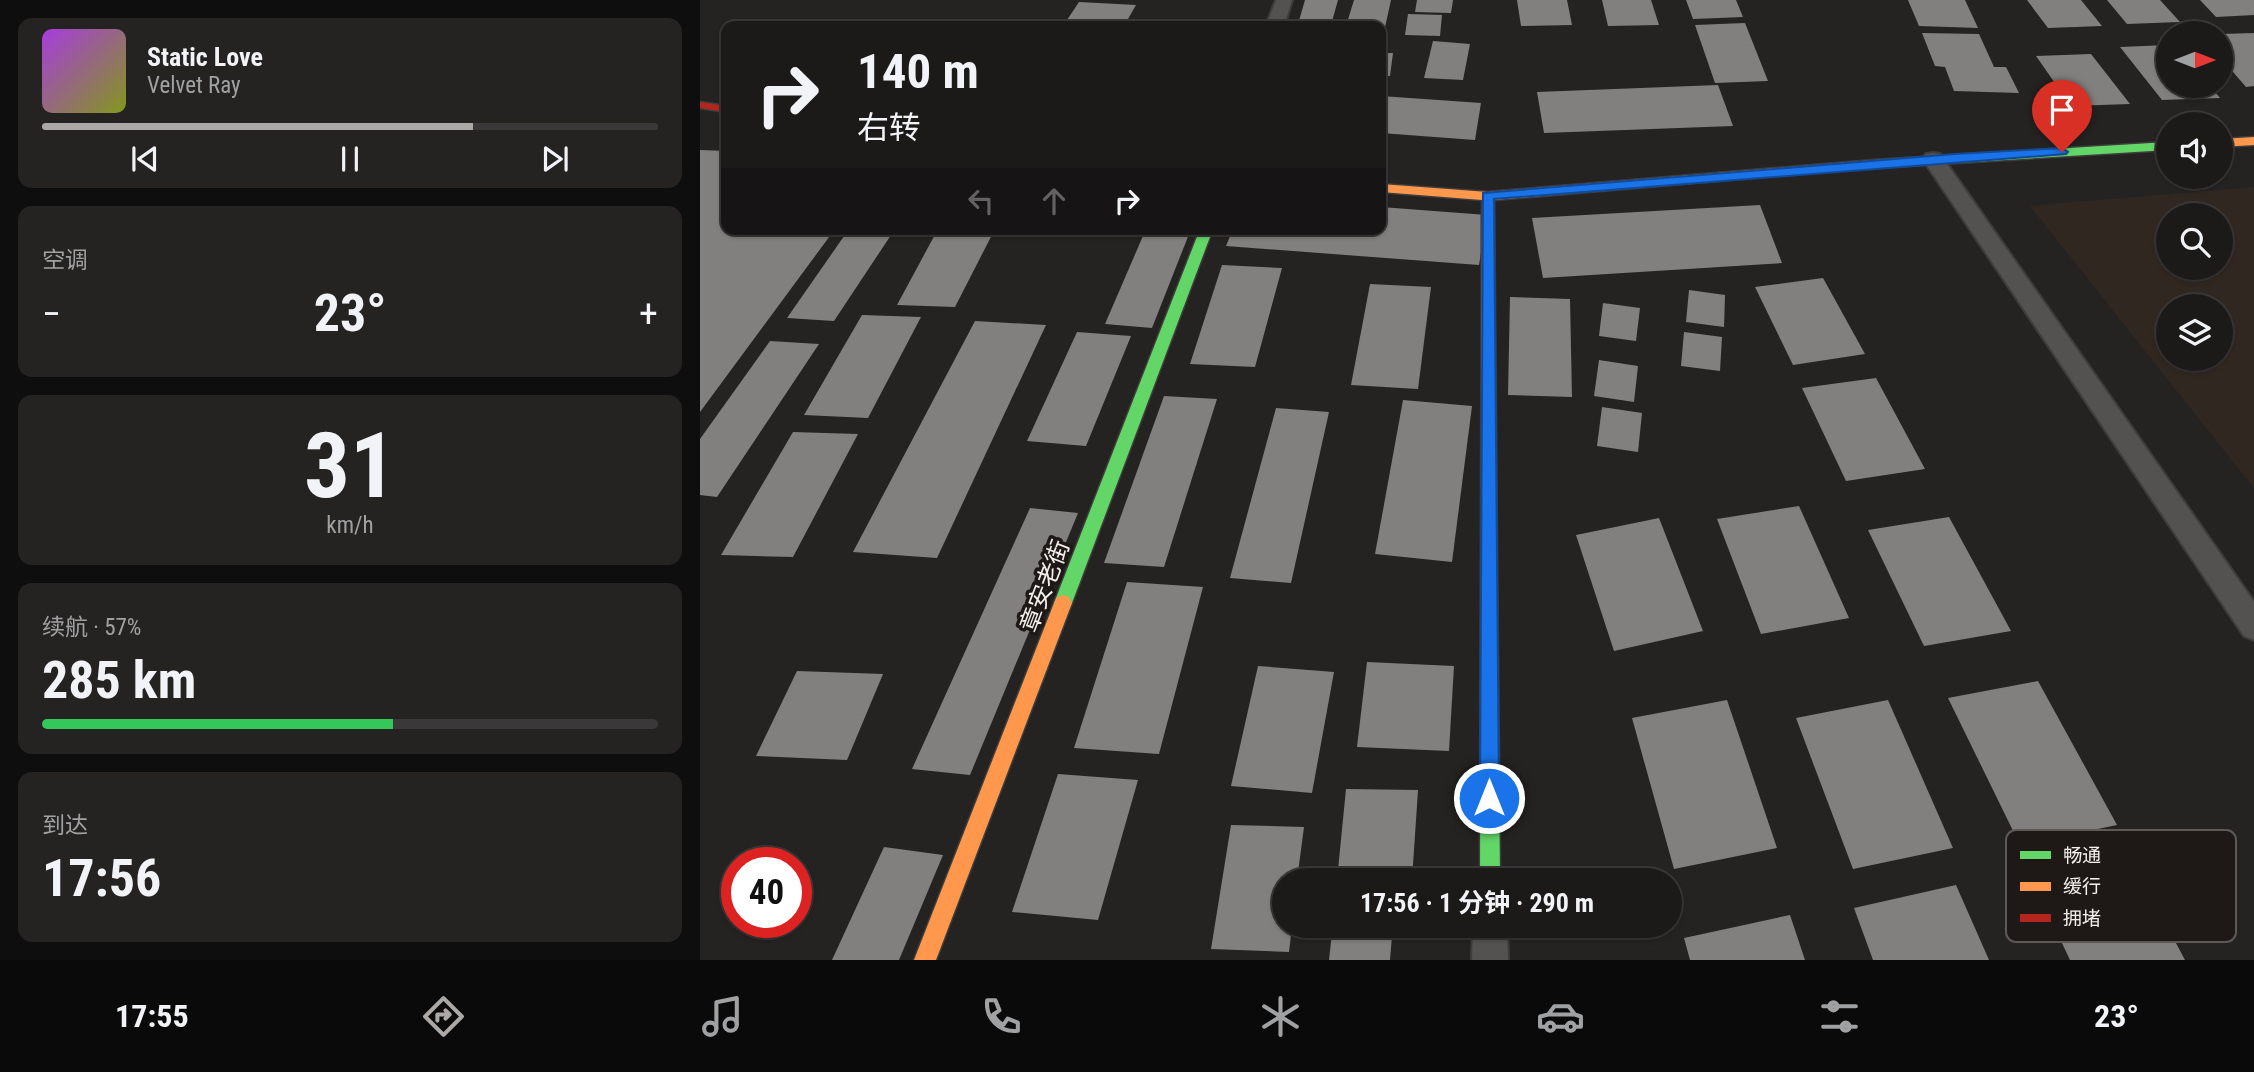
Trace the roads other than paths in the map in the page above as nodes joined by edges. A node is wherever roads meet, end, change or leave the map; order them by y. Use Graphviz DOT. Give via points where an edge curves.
graph roads {
  1 [pos="1284,0"];
  2 [pos="1277,21"];
  3 [pos="700,105"];
  4 [pos="721,107"];
  5 [pos="2254,141"];
  6 [pos="2233,142"];
  7 [pos="2156,147"];
  8 [pos="1933,159"];
  9 [pos="1386,188"];
  10 [pos="1488,196"];
  11 [pos="1205,235"];
  12 [pos="2254,626"];
  13 [pos="1490,868"];
  14 [pos="1490,938"];
  15 [pos="925,960"];
  16 [pos="1490,960"];
  1 -- 2 [label="street"];
  3 -- 4 [label="street"];
  5 -- 6 [label="street"];
  7 -- 8 [label="street"];
  8 -- 10 [label="street"];
  8 -- 12 [label="street"];
  9 -- 10 [label="street"];
  10 -- 13 [label="street"];
  11 -- 15 [label="street, 章安老街"];
  14 -- 16 [label="street"];
}
